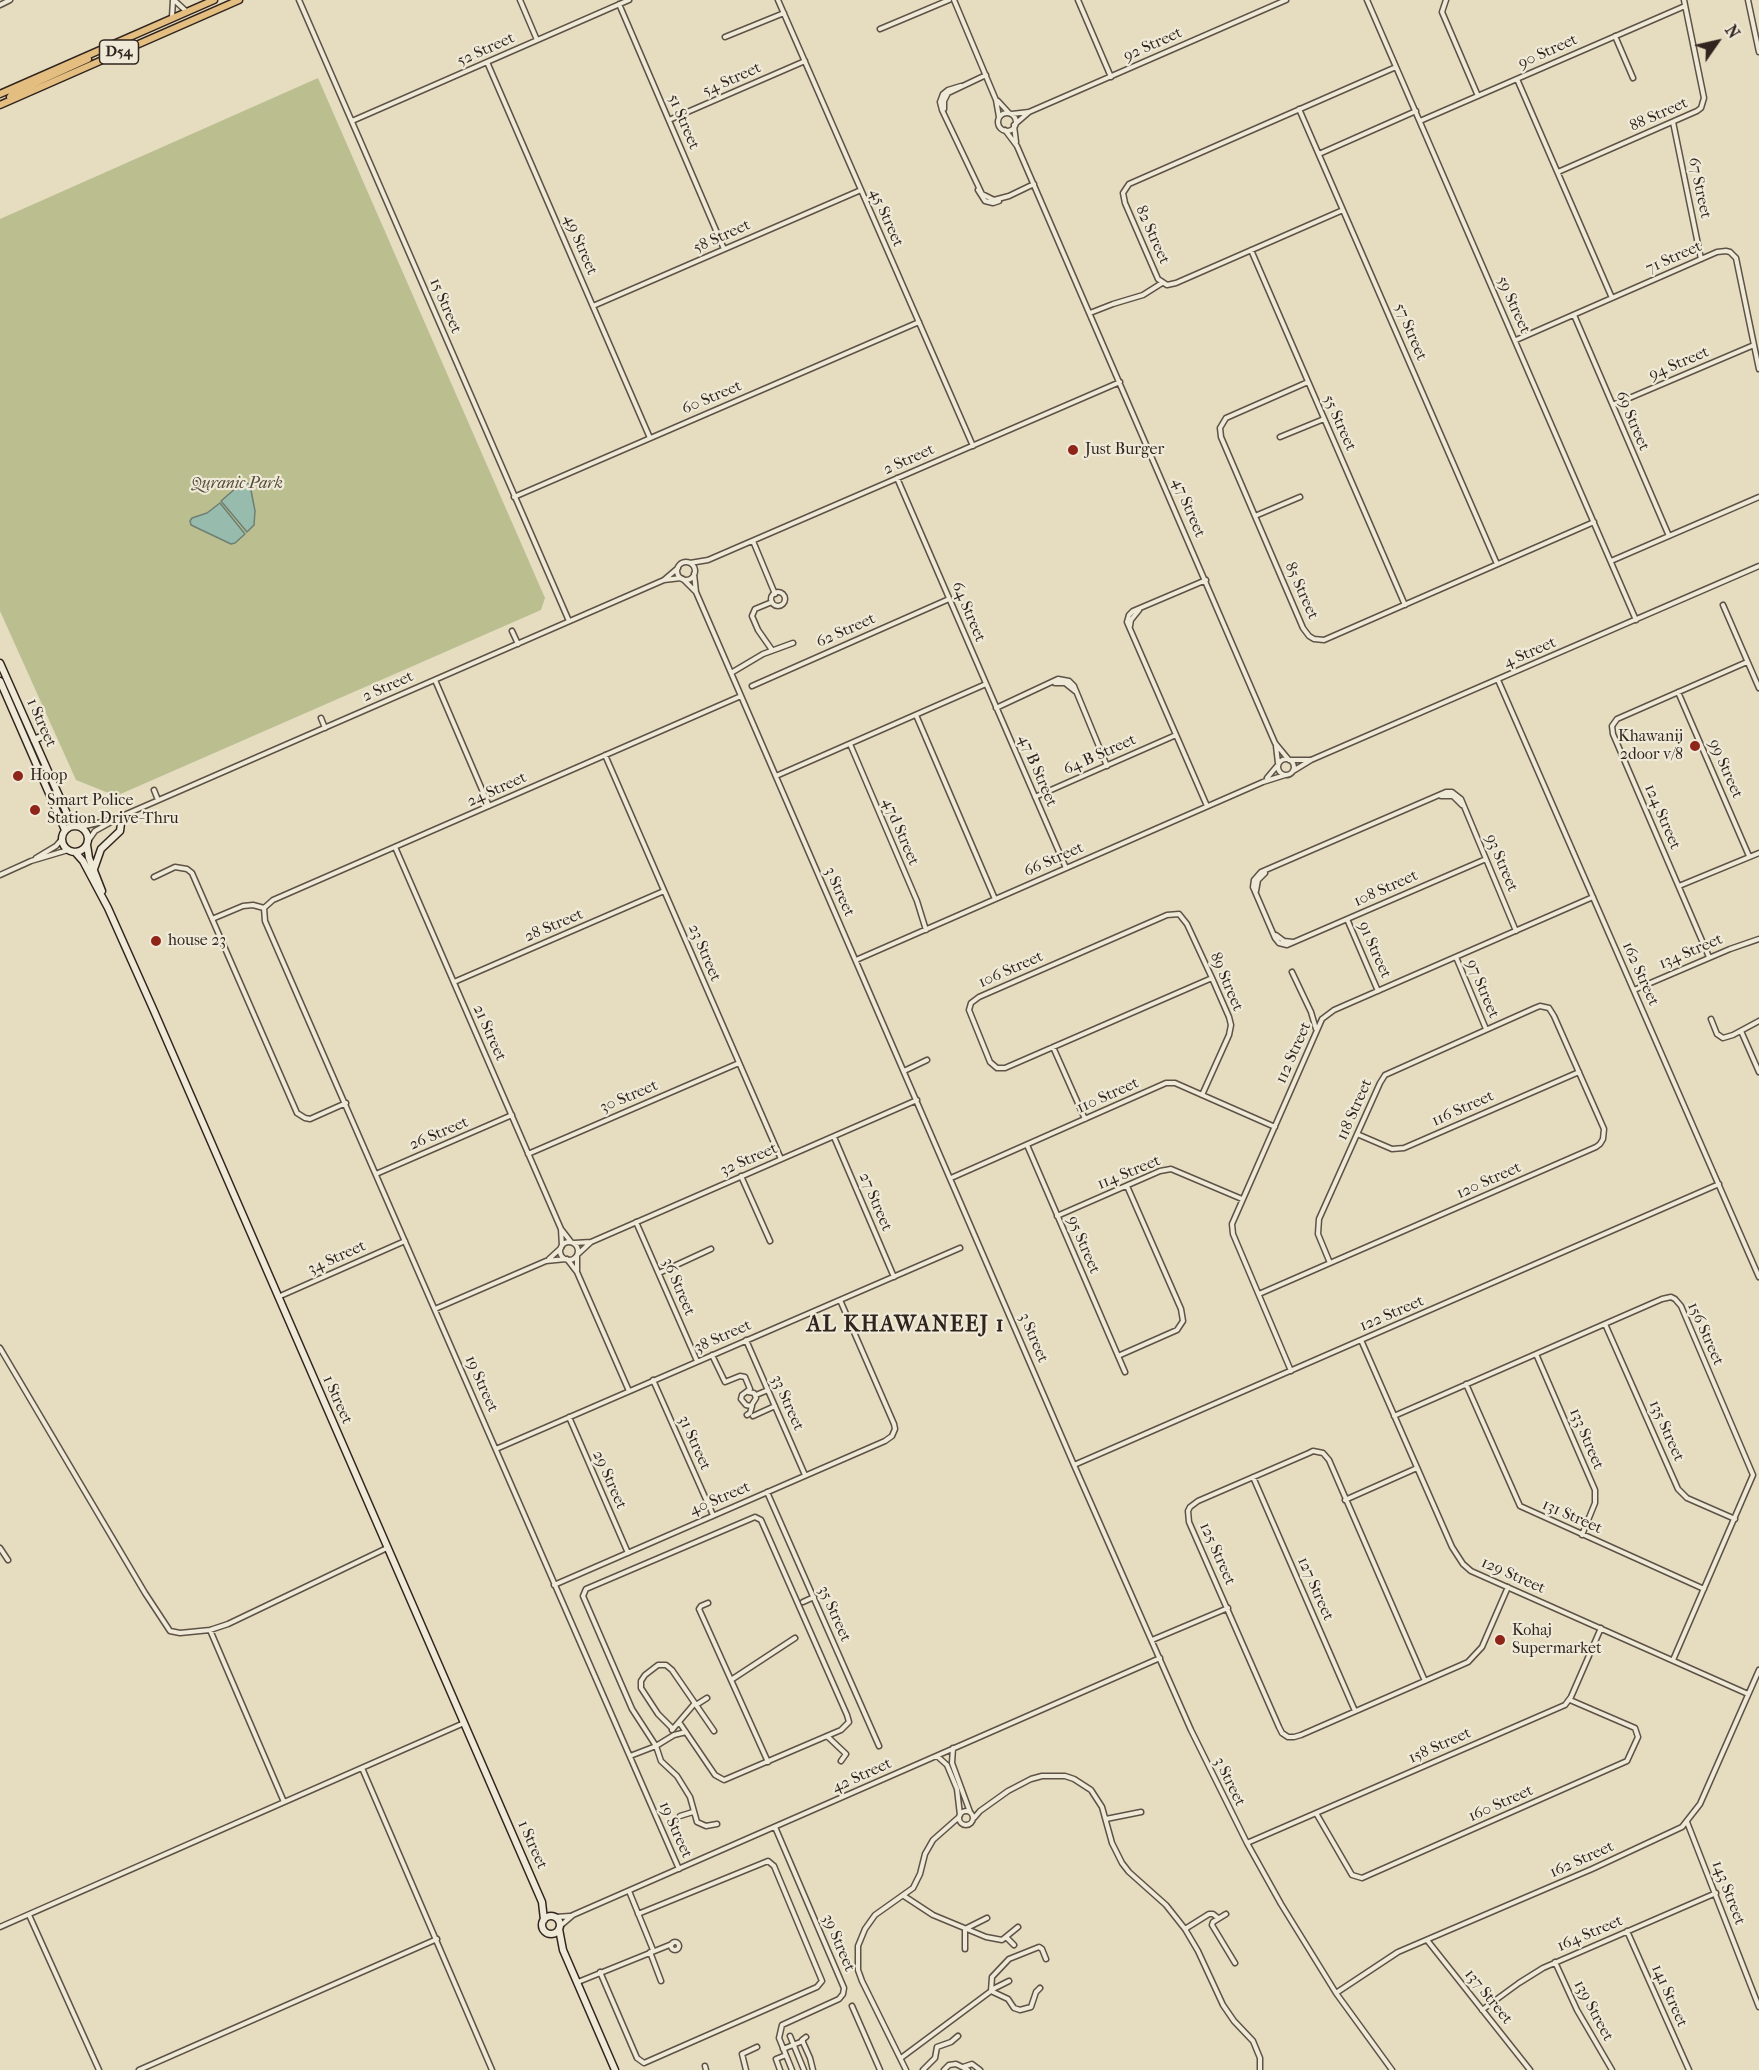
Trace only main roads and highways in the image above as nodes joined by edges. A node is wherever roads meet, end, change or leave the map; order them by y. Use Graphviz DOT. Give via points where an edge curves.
graph roads {
  1 [pos="214,0"];
  2 [pos="239,0"];
  3 [pos="97,51"];
  4 [pos="0,94"];
  5 [pos="11,100"];
  6 [pos="0,105"];
  1 -- 3 [label="main road, D54"];
  2 -- 5 [label="main road, D54"];
  3 -- 4 [label="main road, D54"];
  3 -- 5 [label="main road" via="81,63 13,93"];
  5 -- 6 [label="main road, D54"];
}
